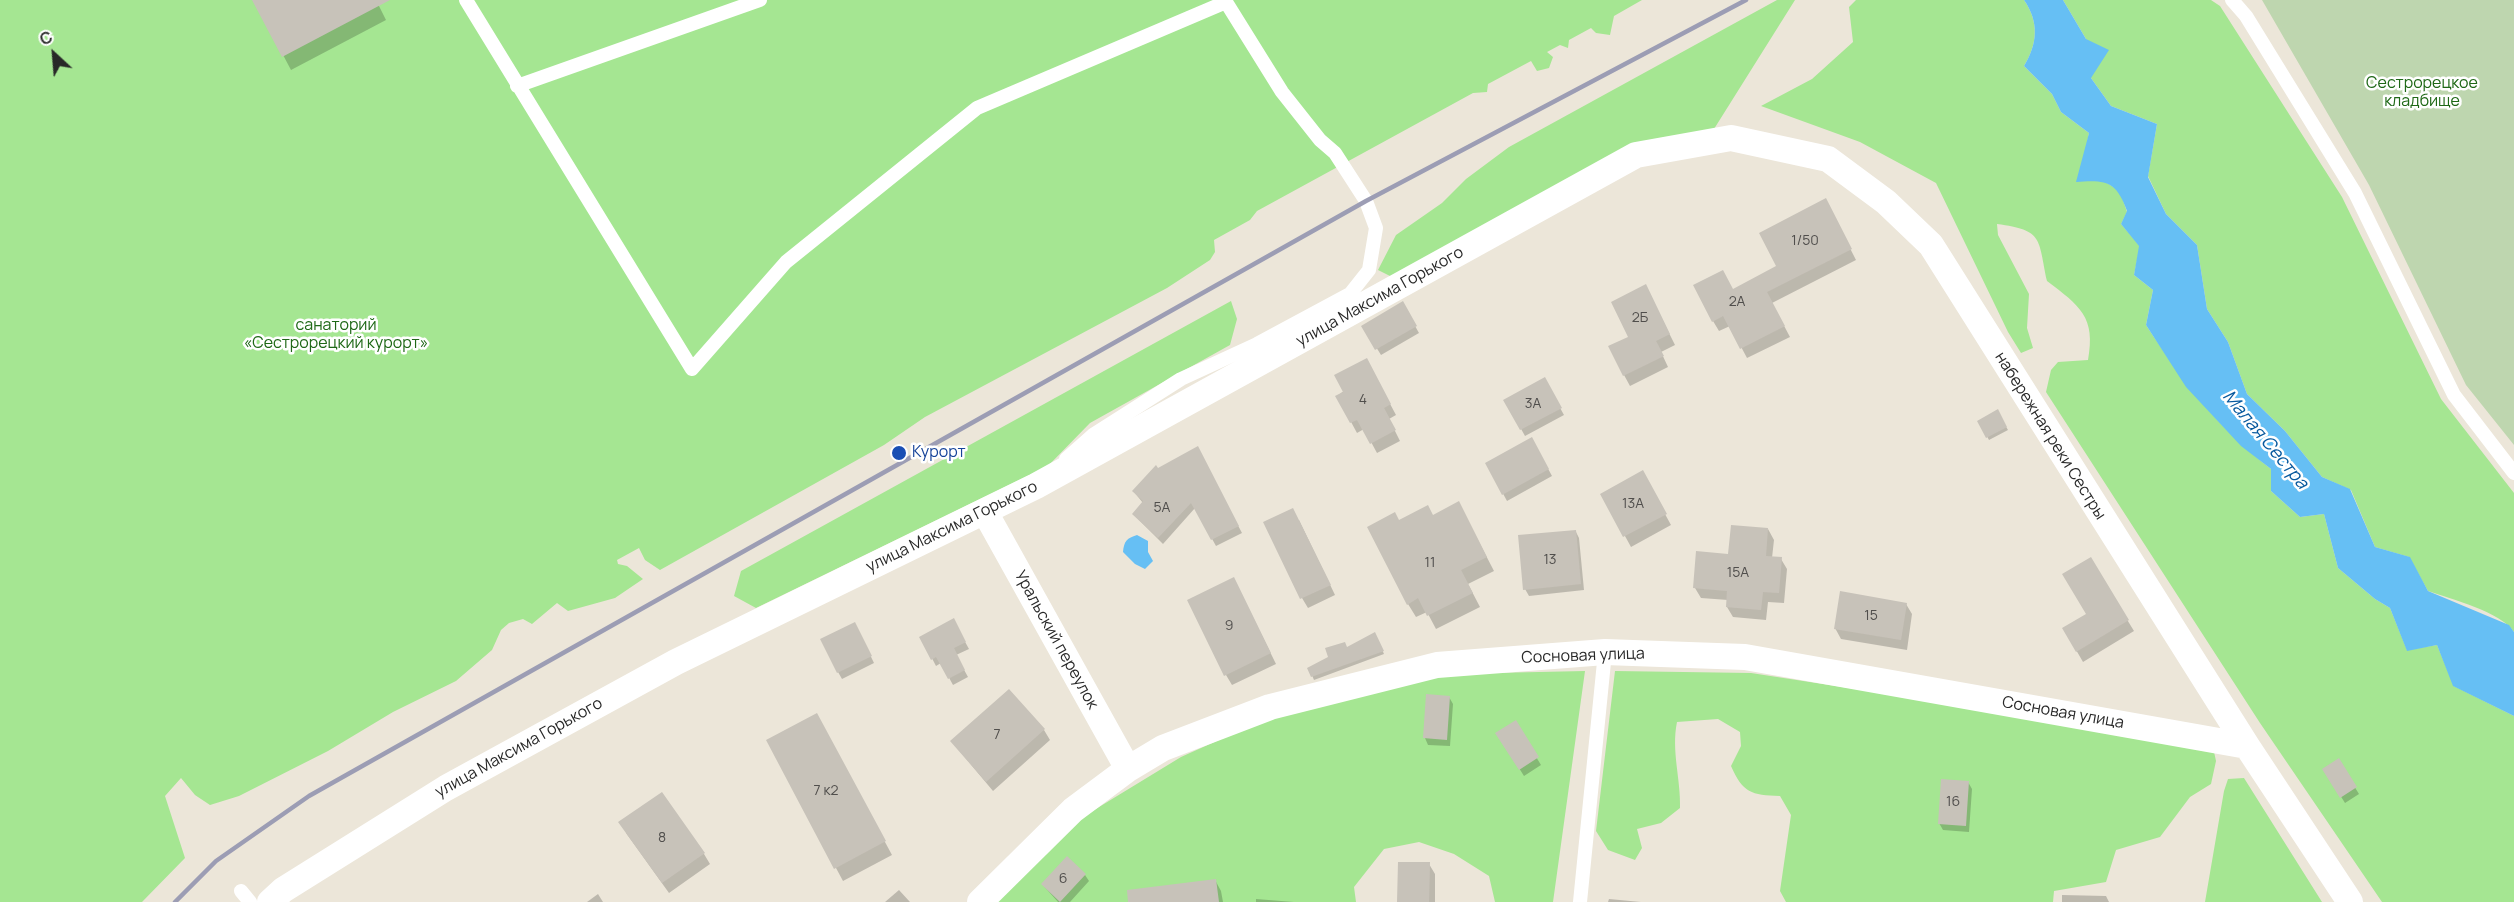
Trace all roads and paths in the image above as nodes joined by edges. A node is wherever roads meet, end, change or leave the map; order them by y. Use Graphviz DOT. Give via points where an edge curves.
graph roads {
  1 [pos="466,0"];
  2 [pos="760,0"];
  3 [pos="2232,0"];
  4 [pos="1224,1"];
  5 [pos="517,86"];
  6 [pos="1636,155"];
  7 [pos="2514,473"];
  8 [pos="1036,486"];
  9 [pos="985,512"];
  10 [pos="1605,652"];
  11 [pos="2247,746"];
  12 [pos="1128,769"];
  13 [pos="270,902"];
  14 [pos="981,902"];
  15 [pos="1580,902"];
  16 [pos="2350,902"];
  1 -- 5 [label="lane"];
  2 -- 5 [label="lane"];
  3 -- 7 [label="lane" via="2246,16 2355,193 2454,395"];
  4 -- 5 [label="lane" via="977,108 786,262 692,369"];
  4 -- 8 [label="lane" via="1282,92 1335,153 1366,201 1376,228 1369,270 1350,294 1181,380 1093,435"];
  6 -- 8 [label="street, улица Максима Горького"];
  6 -- 11 [label="street, набережная реки Сестры" via="1731,138 1828,159 1887,202 1931,245"];
  8 -- 9 [label="street, улица Максима Горького"];
  9 -- 12 [label="street, Уральский переулок"];
  9 -- 13 [label="street, улица Максима Горького" via="676,662 446,788 283,890"];
  10 -- 11 [label="street, Сосновая улица" via="1745,657"];
  10 -- 12 [label="street, Сосновая улица" via="1437,665 1270,707 1163,748"];
  10 -- 15 [label="lane"];
  11 -- 16 [label="street, набережная реки Сестры"];
  12 -- 14 [label="street, Сосновая улица" via="1073,810"];
}
